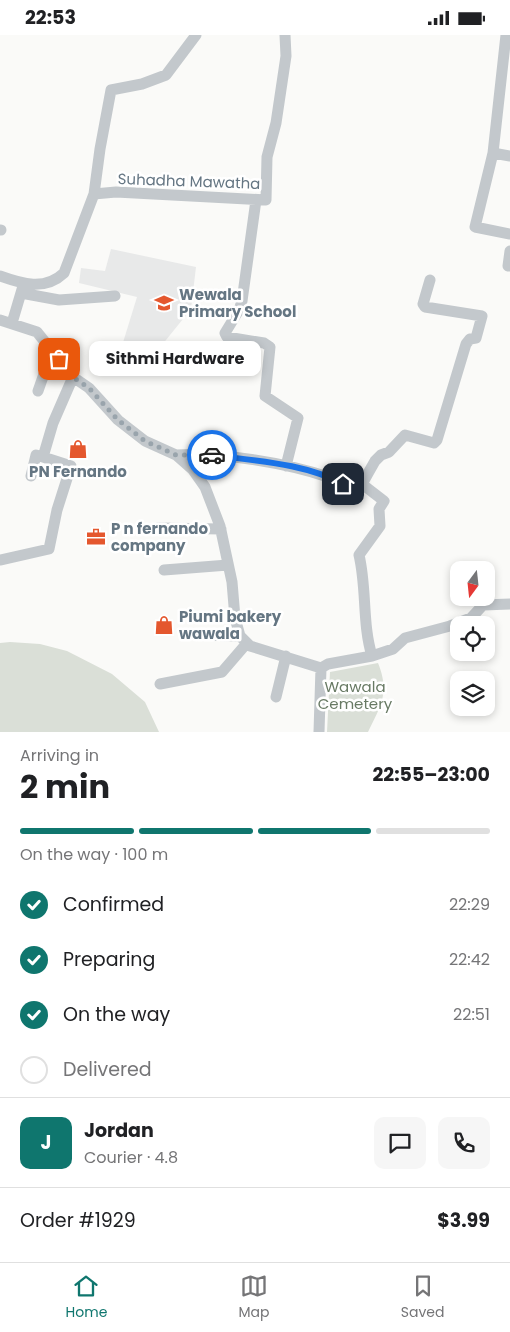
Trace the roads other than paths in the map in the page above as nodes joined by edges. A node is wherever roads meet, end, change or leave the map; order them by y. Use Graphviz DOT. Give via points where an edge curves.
graph roads {
  1 [pos="196,35"];
  2 [pos="285,35"];
  3 [pos="506,35"];
  4 [pos="493,153"];
  5 [pos="510,156"];
  6 [pos="94,194"];
  7 [pos="256,200"];
  8 [pos="510,234"];
  9 [pos="510,251"];
  10 [pos="510,266"];
  11 [pos="0,276"];
  12 [pos="430,280"];
  13 [pos="22,289"];
  14 [pos="115,296"];
  15 [pos="3,322"];
  16 [pos="52,351"];
  17 [pos="73,377"];
  18 [pos="38,391"];
  19 [pos="176,455"];
  20 [pos="44,457"];
  21 [pos="286,466"];
  22 [pos="31,477"];
  23 [pos="356,491"];
  24 [pos="158,528"];
  25 [pos="221,529"];
  26 [pos="1,560"];
  27 [pos="228,565"];
  28 [pos="164,571"];
  29 [pos="510,604"];
  30 [pos="196,635"];
  31 [pos="243,639"];
  32 [pos="286,656"];
  33 [pos="372,656"];
  34 [pos="321,668"];
  35 [pos="160,684"];
  36 [pos="276,697"];
  37 [pos="319,732"];
  1 -- 6 [label="street" via="166,75 111,90"];
  2 -- 7 [label="street, Suhadha Mawatha" via="286,56 276,123 267,157 266,200"];
  3 -- 4 [label="street"];
  4 -- 5 [label="street"];
  4 -- 8 [label="street" via="475,227"];
  6 -- 7 [label="street, Suhadha Mawatha" via="116,192"];
  6 -- 13 [label="street" via="64,273 57,279"];
  7 -- 21 [label="street" via="240,310 225,333 227,337 264,343 270,347 265,396 298,418"];
  9 -- 10 [label="street"];
  11 -- 13 [label="street"];
  12 -- 33 [label="street" via="423,304 425,307 482,316 476,338 466,344 437,440 434,443 405,435 389,452 381,455 362,484 384,501 379,509 380,526 359,555 366,597 366,636"];
  13 -- 14 [label="street" via="59,300"];
  13 -- 15 [label="street"];
  15 -- 16 [label="street" via="37,331"];
  16 -- 17 [label="street"];
  16 -- 18 [label="street"];
  17 -- 19 [label="street" via="145,441"];
  17 -- 20 [label="street" via="53,423"];
  19 -- 21 [label="street" via="204,454"];
  19 -- 25 [label="street" via="205,487"];
  20 -- 22 [label="street" via="36,455"];
  20 -- 26 [label="street" via="71,466 49,549"];
  21 -- 23 [label="street" via="330,477"];
  24 -- 25 [label="street"];
  25 -- 27 [label="street"];
  27 -- 28 [label="street"];
  27 -- 31 [label="street"];
  29 -- 33 [label="street" via="483,605 471,618 405,638 393,649"];
  30 -- 31 [label="street"];
  31 -- 32 [label="street" via="250,646"];
  31 -- 35 [label="street" via="222,671"];
  32 -- 34 [label="street"];
  32 -- 36 [label="street"];
  33 -- 34 [label="street"];
  34 -- 37 [label="street"];
}
